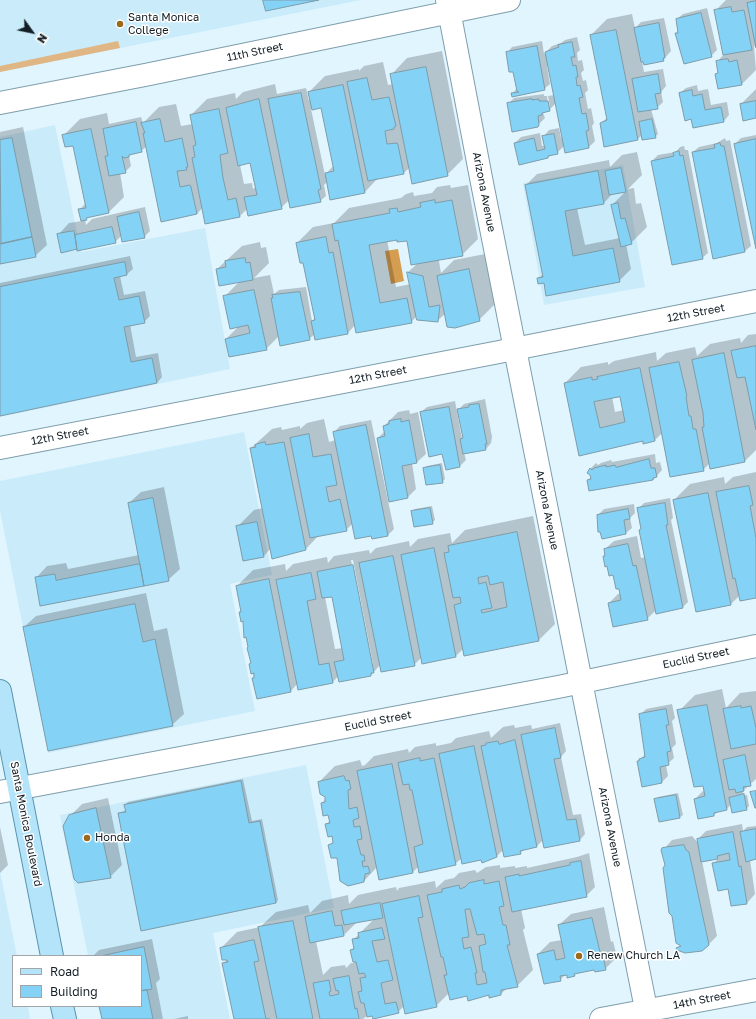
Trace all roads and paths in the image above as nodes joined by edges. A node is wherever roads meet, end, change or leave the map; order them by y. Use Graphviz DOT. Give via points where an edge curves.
graph roads {
  1 [pos="509,0"];
  2 [pos="448,6"];
  3 [pos="0,102"];
  4 [pos="756,301"];
  5 [pos="515,349"];
  6 [pos="0,448"];
  7 [pos="756,646"];
  8 [pos="580,682"];
  9 [pos="0,691"];
  10 [pos="9,790"];
  11 [pos="52,955"];
  12 [pos="756,990"];
  13 [pos="62,1007"];
  14 [pos="647,1015"];
  15 [pos="65,1019"];
  16 [pos="601,1019"];
  1 -- 2 [label="street, 11th Street"];
  2 -- 3 [label="street, 11th Street" via="145,75"];
  2 -- 5 [label="street, Arizona Avenue"];
  4 -- 5 [label="street, 12th Street"];
  5 -- 6 [label="street, 12th Street"];
  5 -- 8 [label="street, Arizona Avenue"];
  7 -- 8 [label="street, Euclid Street"];
  8 -- 10 [label="street, Euclid Street"];
  8 -- 14 [label="street, Arizona Avenue"];
  9 -- 10 [label="main road, Santa Monica Boulevard"];
  10 -- 11 [label="main road, Santa Monica Boulevard"];
  12 -- 14 [label="street, 14th Street"];
  13 -- 15 [label="main road"];
  14 -- 16 [label="street, 14th Street"];
}
